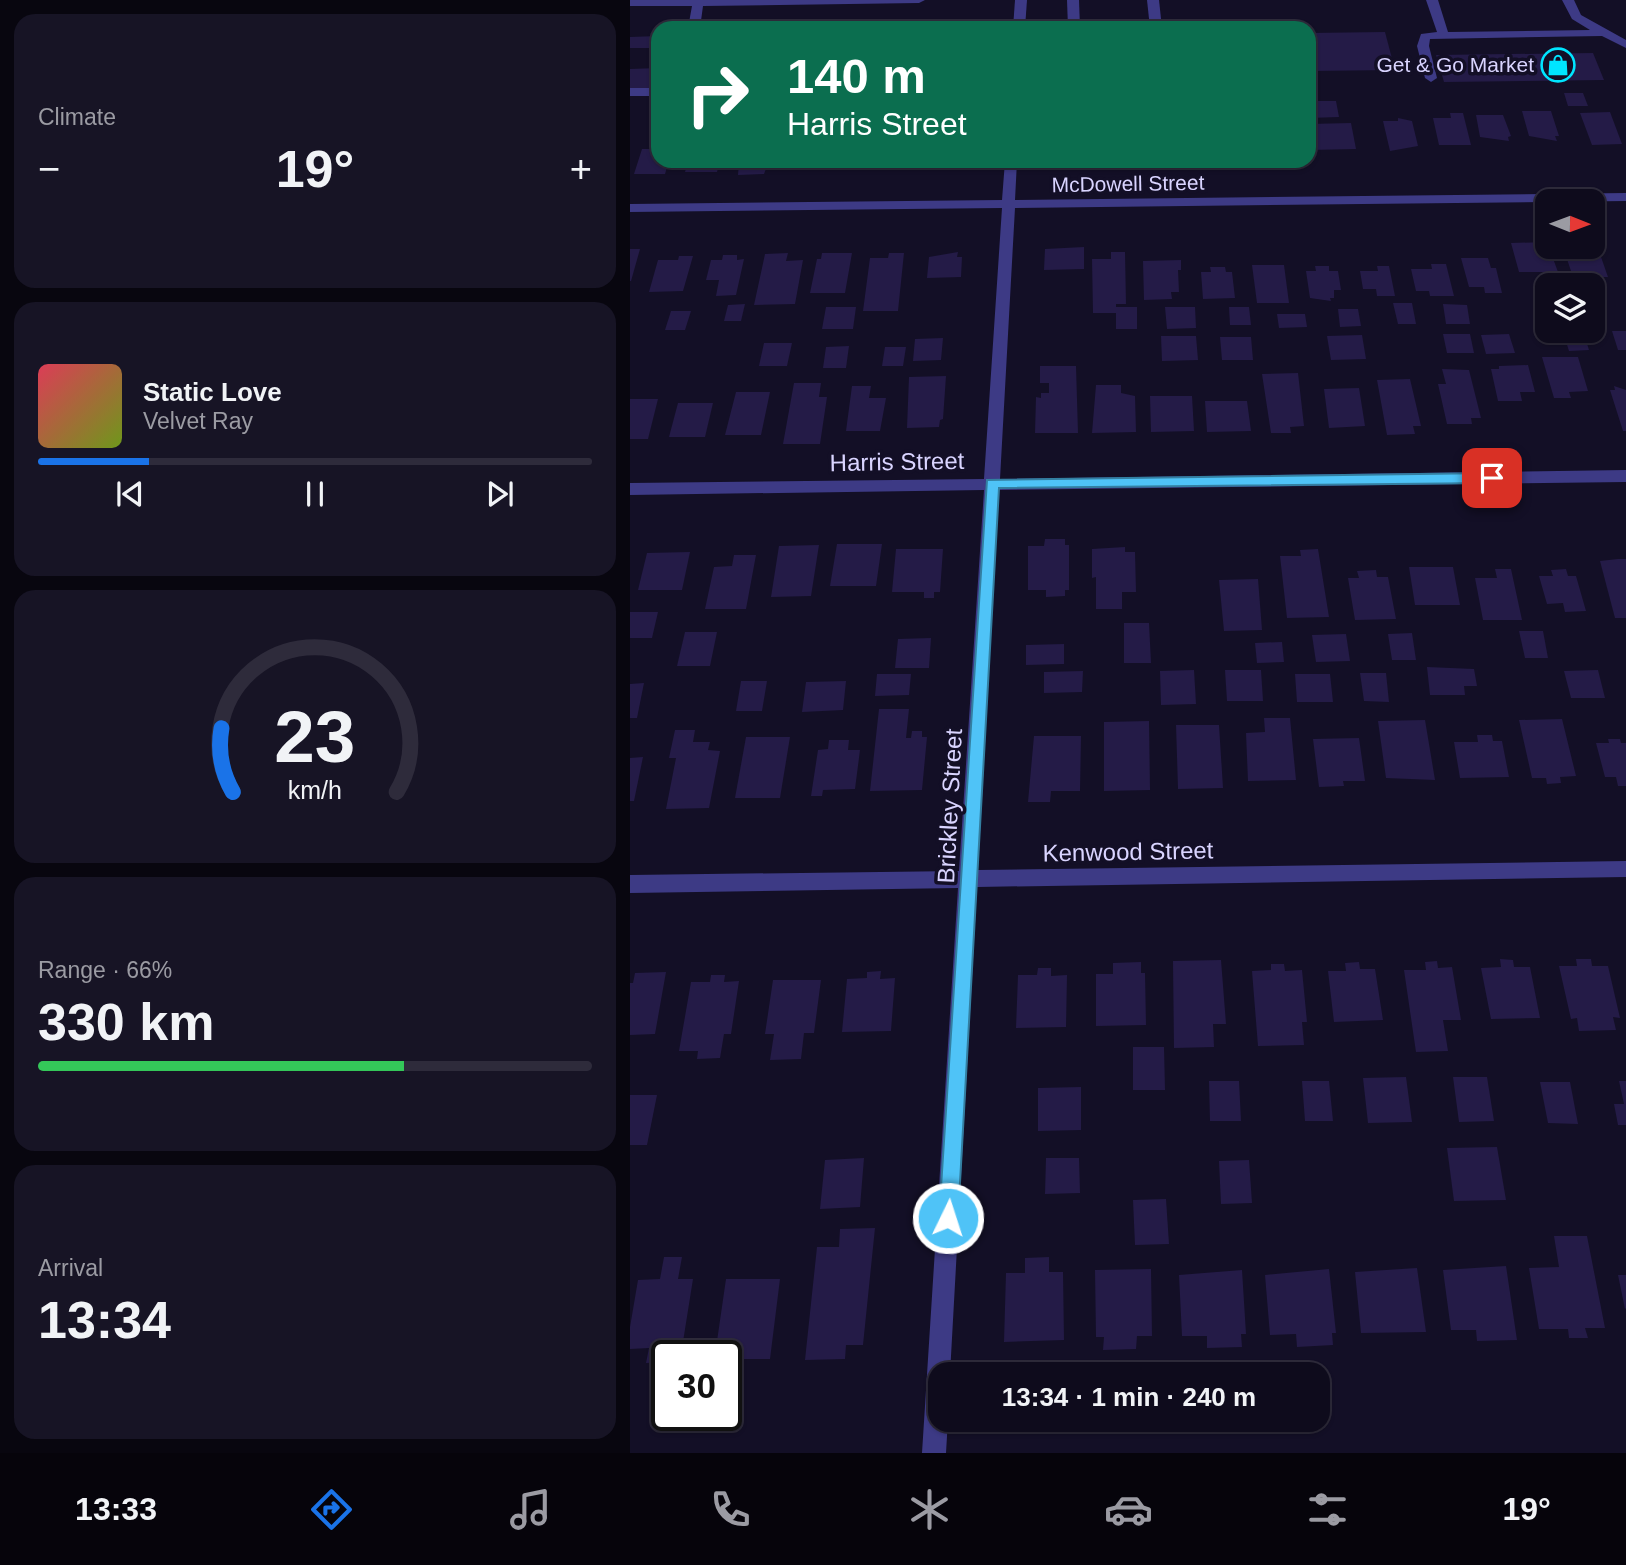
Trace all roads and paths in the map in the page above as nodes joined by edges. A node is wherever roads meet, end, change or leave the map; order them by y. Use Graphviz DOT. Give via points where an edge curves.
graph roads {
  1 [pos="856,0"];
  2 [pos="919,0"];
  3 [pos="1021,0"];
  4 [pos="1073,0"];
  5 [pos="1153,0"];
  6 [pos="1432,0"];
  7 [pos="1568,0"];
  8 [pos="679,1"];
  9 [pos="810,1"];
  10 [pos="630,3"];
  11 [pos="698,3"];
  12 [pos="695,21"];
  13 [pos="1020,21"];
  14 [pos="1074,21"];
  15 [pos="1155,21"];
  16 [pos="1601,33"];
  17 [pos="1443,34"];
  18 [pos="1626,46"];
  19 [pos="1431,78"];
  20 [pos="630,92"];
  21 [pos="651,92"];
  22 [pos="1011,168"];
  23 [pos="1626,197"];
  24 [pos="1009,204"];
  25 [pos="630,208"];
  26 [pos="1626,476"];
  27 [pos="992,483"];
  28 [pos="630,489"];
  29 [pos="1626,869"];
  30 [pos="970,878"];
  31 [pos="630,884"];
  32 [pos="933,1453"];
  1 -- 2 [label="street"];
  1 -- 9 [label="street"];
  3 -- 13 [label="street"];
  4 -- 14 [label="street"];
  5 -- 15 [label="street"];
  6 -- 17 [label="street"];
  7 -- 16 [label="street" via="1576,17"];
  8 -- 10 [label="street"];
  8 -- 11 [label="street"];
  9 -- 11 [label="street"];
  11 -- 12 [label="street"];
  16 -- 17 [label="street"];
  16 -- 18 [label="street"];
  17 -- 19 [label="street" via="1425,36"];
  20 -- 21 [label="street"];
  22 -- 24 [label="street, Brickley Street"];
  23 -- 24 [label="street, McDowell Street"];
  24 -- 25 [label="street, McDowell Street"];
  24 -- 27 [label="street, Brickley Street"];
  26 -- 27 [label="street, Harris Street"];
  27 -- 28 [label="street, Harris Street"];
  27 -- 30 [label="street, Brickley Street"];
  29 -- 30 [label="street, Kenwood Street"];
  30 -- 31 [label="street, Kenwood Street"];
  30 -- 32 [label="street, Brickley Street"];
}
